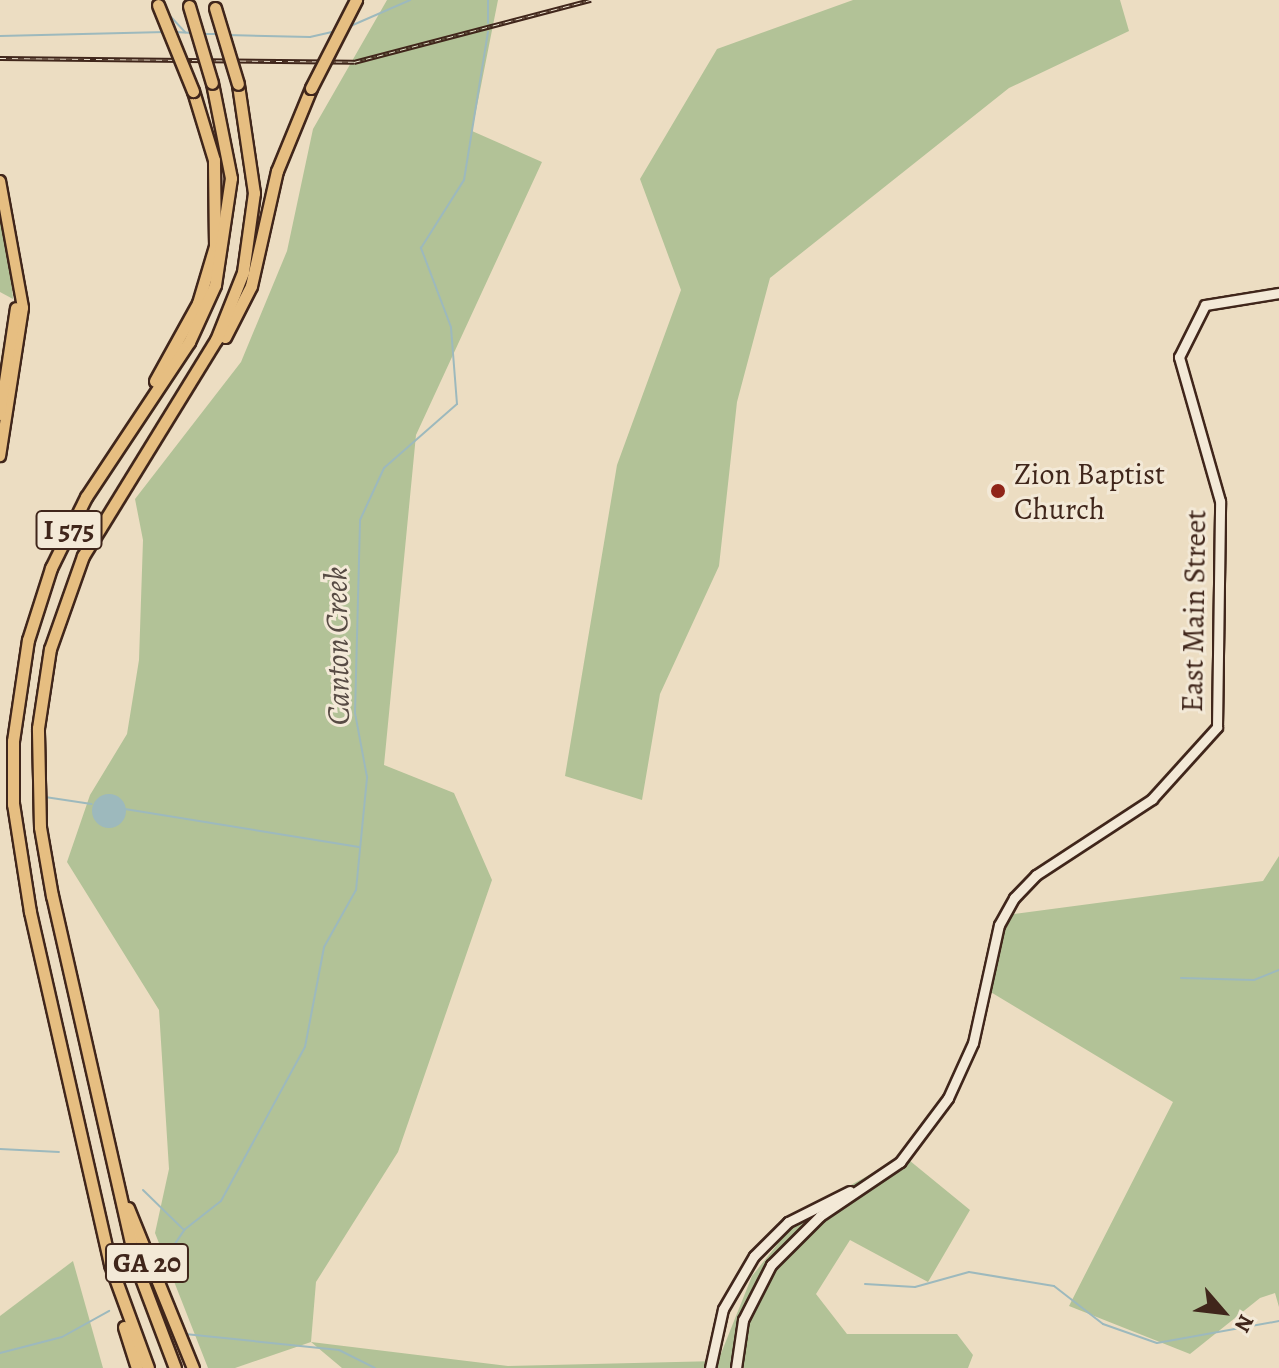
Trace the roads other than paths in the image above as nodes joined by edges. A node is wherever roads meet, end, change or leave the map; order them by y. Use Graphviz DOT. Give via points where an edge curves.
graph roads {
  1 [pos="356,0"];
  2 [pos="156,3"];
  3 [pos="188,3"];
  4 [pos="214,4"];
  5 [pos="0,181"];
  6 [pos="19,286"];
  7 [pos="1279,293"];
  8 [pos="193,379"];
  9 [pos="0,415"];
  10 [pos="117,450"];
  11 [pos="0,456"];
  12 [pos="109,1155"];
  13 [pos="895,1165"];
  14 [pos="110,1264"];
  15 [pos="137,1368"];
  16 [pos="148,1368"];
  17 [pos="175,1368"];
  18 [pos="193,1368"];
  19 [pos="710,1368"];
  20 [pos="736,1368"];
  1 -- 8 [label="highway, bridge" via="277,171 248,294"];
  2 -- 10 [label="highway, bridge" via="193,91 216,177 211,263 192,316"];
  3 -- 10 [label="highway, I 575, bridge" via="212,83 231,178 220,270 189,342"];
  4 -- 8 [label="highway, I 575, bridge" via="253,160 248,249 230,312"];
  5 -- 6 [label="main road"];
  6 -- 9 [label="main road"];
  6 -- 11 [label="main road" via="18,357"];
  7 -- 13 [label="main road, East Main Street" via="1205,305 1179,357 1220,501 1223,688 1217,727 1152,799 1036,875 1014,898 999,925 960,1079 918,1144"];
  8 -- 12 [label="highway, I 575" via="83,556 50,649 38,728 45,861"];
  10 -- 14 [label="highway, I 575" via="68,532 40,598 19,681 12,765 25,885"];
  12 -- 17 [label="highway, I 575" via="136,1265"];
  12 -- 18 [label="highway, GA 20"];
  13 -- 19 [label="main road, East Main Street" via="810,1209 766,1242 723,1309"];
  13 -- 20 [label="main road, East Main Street" via="820,1216 771,1265 743,1320"];
  14 -- 15 [label="highway, GA 20"];
  14 -- 16 [label="highway, I 575"];
}
